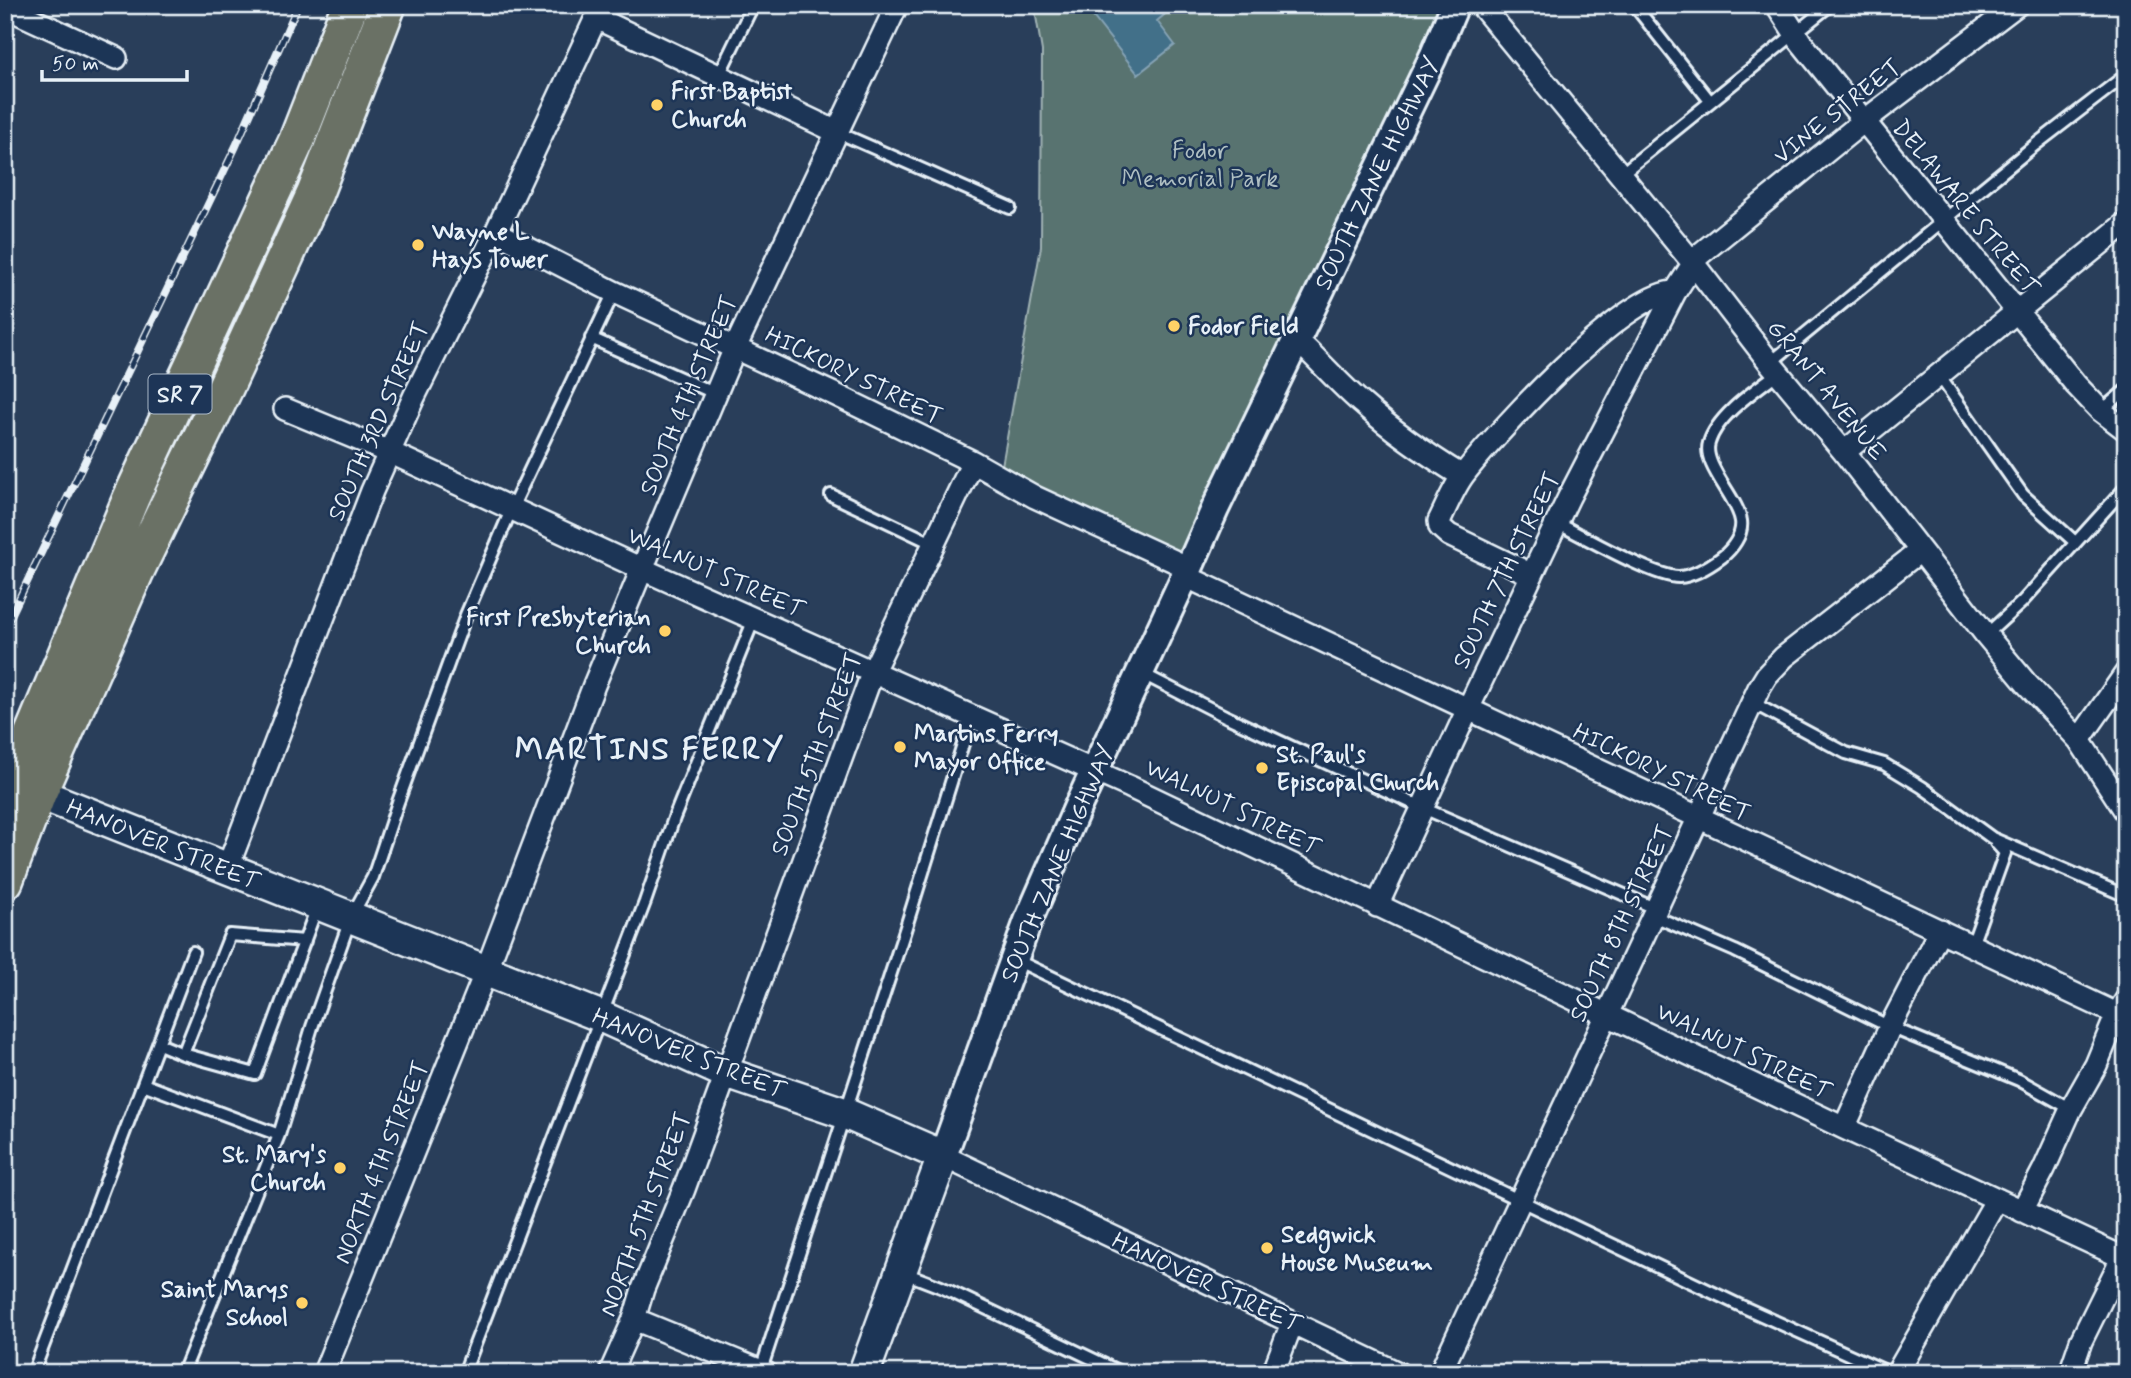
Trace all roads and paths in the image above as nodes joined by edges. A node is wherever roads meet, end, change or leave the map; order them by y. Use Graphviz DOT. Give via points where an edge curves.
graph roads {
  1 [pos="350,5"];
  2 [pos="388,5"];
  3 [pos="753,5"];
  4 [pos="897,5"];
  5 [pos="1455,5"];
  6 [pos="1481,5"];
  7 [pos="1634,5"];
  8 [pos="1777,5"];
  9 [pos="1830,5"];
  10 [pos="2017,5"];
  11 [pos="5,7"];
  12 [pos="599,12"];
  13 [pos="1796,34"];
  14 [pos="116,58"];
  15 [pos="2126,75"];
  16 [pos="718,77"];
  17 [pos="1710,101"];
  18 [pos="1864,121"];
  19 [pos="837,132"];
  20 [pos="1620,174"];
  21 [pos="1010,208"];
  22 [pos="1944,221"];
  23 [pos="2126,223"];
  24 [pos="496,232"];
  25 [pos="1693,263"];
  26 [pos="614,292"];
  27 [pos="1675,292"];
  28 [pos="2015,311"];
  29 [pos="592,338"];
  30 [pos="1297,340"];
  31 [pos="736,348"];
  32 [pos="1775,367"];
  33 [pos="1938,374"];
  34 [pos="2126,390"];
  35 [pos="716,394"];
  36 [pos="285,410"];
  37 [pos="2101,411"];
  38 [pos="2126,430"];
  39 [pos="389,452"];
  40 [pos="1844,452"];
  41 [pos="973,462"];
  42 [pos="1462,476"];
  43 [pos="2126,488"];
  44 [pos="831,495"];
  45 [pos="512,508"];
  46 [pos="1557,523"];
  47 [pos="2075,542"];
  48 [pos="934,544"];
  49 [pos="1920,551"];
  50 [pos="642,569"];
  51 [pos="1187,572"];
  52 [pos="1532,575"];
  53 [pos="754,618"];
  54 [pos="1986,635"];
  55 [pos="873,671"];
  56 [pos="1140,673"];
  57 [pos="2126,673"];
  58 [pos="1753,702"];
  59 [pos="1468,709"];
  60 [pos="972,715"];
  61 [pos="2079,740"];
  62 [pos="1094,771"];
  63 [pos="15,790"];
  64 [pos="1423,808"];
  65 [pos="2126,811"];
  66 [pos="1699,820"];
  67 [pos="1992,838"];
  68 [pos="227,869"];
  69 [pos="5,881"];
  70 [pos="2126,896"];
  71 [pos="318,905"];
  72 [pos="1377,905"];
  73 [pos="1656,913"];
  74 [pos="351,917"];
  75 [pos="1940,930"];
  76 [pos="304,941"];
  77 [pos="1972,945"];
  78 [pos="193,953"];
  79 [pos="1014,959"];
  80 [pos="486,971"];
  81 [pos="2121,1007"];
  82 [pos="1606,1014"];
  83 [pos="600,1016"];
  84 [pos="1890,1027"];
  85 [pos="159,1044"];
  86 [pos="183,1054"];
  87 [pos="726,1073"];
  88 [pos="143,1084"];
  89 [pos="2071,1109"];
  90 [pos="844,1113"];
  91 [pos="1844,1128"];
  92 [pos="279,1135"];
  93 [pos="943,1156"];
  94 [pos="1997,1199"];
  95 [pos="1520,1200"];
  96 [pos="2022,1211"];
  97 [pos="2124,1259"];
  98 [pos="900,1271"];
  99 [pos="634,1319"];
  100 [pos="1292,1323"];
  101 [pos="762,1372"];
  102 [pos="33,1373"];
  103 [pos="183,1373"];
  104 [pos="324,1373"];
  105 [pos="464,1373"];
  106 [pos="610,1373"];
  107 [pos="864,1373"];
  108 [pos="1122,1373"];
  109 [pos="1273,1373"];
  110 [pos="1398,1373"];
  111 [pos="1440,1373"];
  112 [pos="1889,1373"];
  113 [pos="1896,1373"];
  114 [pos="2070,1373"];
  1 -- 63 [label="highway, SR 7" via="297,140 131,498"];
  2 -- 63 [label="highway, SR 7" via="315,193 226,386 136,571"];
  3 -- 16 [label="lane"];
  4 -- 19 [label="street, SOUTH 4TH STREET"];
  5 -- 30 [label="street, SOUTH ZANE HIGHWAY"];
  6 -- 20 [label="street, GRANT AVENUE"];
  7 -- 17 [label="lane"];
  8 -- 13 [label="street, DELAWARE STREET"];
  9 -- 13 [label="lane"];
  10 -- 18 [label="street, VINE STREET"];
  11 -- 14 [label="street"];
  12 -- 16 [label="street"];
  12 -- 24 [label="street, SOUTH 3RD STREET"];
  13 -- 17 [label="lane"];
  13 -- 18 [label="street, DELAWARE STREET"];
  15 -- 22 [label="lane"];
  16 -- 19 [label="street"];
  17 -- 20 [label="lane"];
  18 -- 22 [label="street, DELAWARE STREET"];
  18 -- 25 [label="street, VINE STREET"];
  19 -- 21 [label="lane"];
  19 -- 31 [label="street, SOUTH 4TH STREET"];
  20 -- 25 [label="street, GRANT AVENUE"];
  22 -- 28 [label="street, DELAWARE STREET"];
  22 -- 32 [label="lane"];
  23 -- 28 [label="street"];
  24 -- 26 [label="street, HICKORY STREET"];
  24 -- 39 [label="street, SOUTH 3RD STREET"];
  25 -- 27 [label="street, SOUTH 7TH STREET"];
  25 -- 32 [label="street, GRANT AVENUE"];
  26 -- 29 [label="lane"];
  26 -- 31 [label="street, HICKORY STREET"];
  27 -- 42 [label="street" via="1661,293 1642,304 1582,349"];
  27 -- 46 [label="street, SOUTH 7TH STREET"];
  28 -- 33 [label="street"];
  28 -- 37 [label="street, DELAWARE STREET"];
  29 -- 35 [label="lane"];
  29 -- 45 [label="lane"];
  30 -- 42 [label="street" via="1363,405"];
  30 -- 51 [label="street, SOUTH ZANE HIGHWAY"];
  31 -- 35 [label="street, SOUTH 4TH STREET"];
  31 -- 41 [label="street, HICKORY STREET"];
  32 -- 40 [label="street, GRANT AVENUE"];
  32 -- 46 [label="lane" via="1714,430 1708,445 1709,458 1741,520 1740,532 1724,555 1677,578 1651,570"];
  33 -- 40 [label="street"];
  33 -- 47 [label="lane" via="2023,495"];
  34 -- 37 [label="lane"];
  35 -- 50 [label="street, SOUTH 4TH STREET"];
  36 -- 39 [label="street, WALNUT STREET"];
  37 -- 38 [label="street, DELAWARE STREET"];
  39 -- 45 [label="street, WALNUT STREET"];
  39 -- 68 [label="street, SOUTH 3RD STREET"];
  40 -- 49 [label="street, GRANT AVENUE"];
  41 -- 48 [label="street, SOUTH 5TH STREET"];
  41 -- 51 [label="street, HICKORY STREET"];
  42 -- 52 [label="street" via="1440,527"];
  43 -- 47 [label="lane"];
  44 -- 48 [label="lane"];
  45 -- 50 [label="street, WALNUT STREET"];
  45 -- 74 [label="lane" via="466,615 373,877"];
  46 -- 52 [label="street, SOUTH 7TH STREET"];
  47 -- 54 [label="lane"];
  48 -- 55 [label="street, SOUTH 5TH STREET"];
  49 -- 54 [label="street, GRANT AVENUE"];
  49 -- 58 [label="street, SOUTH 8TH STREET" via="1784,657 1767,675"];
  50 -- 53 [label="street, WALNUT STREET"];
  50 -- 80 [label="street, SOUTH 4TH STREET"];
  51 -- 56 [label="street, SOUTH ZANE HIGHWAY"];
  51 -- 59 [label="street, HICKORY STREET"];
  52 -- 59 [label="street, SOUTH 7TH STREET"];
  53 -- 55 [label="street, WALNUT STREET"];
  53 -- 83 [label="lane"];
  54 -- 61 [label="street, GRANT AVENUE"];
  55 -- 60 [label="street, WALNUT STREET"];
  55 -- 87 [label="street, SOUTH 5TH STREET"];
  56 -- 62 [label="street, SOUTH ZANE HIGHWAY"];
  56 -- 64 [label="lane"];
  57 -- 61 [label="street"];
  58 -- 66 [label="street, SOUTH 8TH STREET"];
  58 -- 67 [label="lane" via="1846,753 1884,764"];
  59 -- 64 [label="street, SOUTH 7TH STREET"];
  59 -- 66 [label="street, HICKORY STREET"];
  60 -- 62 [label="street, WALNUT STREET"];
  60 -- 90 [label="lane"];
  61 -- 65 [label="street, GRANT AVENUE"];
  62 -- 72 [label="street, WALNUT STREET"];
  62 -- 79 [label="street, SOUTH ZANE HIGHWAY"];
  63 -- 68 [label="main road, HANOVER STREET"];
  63 -- 69 [label="highway, SR 7"];
  64 -- 72 [label="street, SOUTH 7TH STREET"];
  64 -- 73 [label="lane"];
  66 -- 73 [label="street, SOUTH 8TH STREET"];
  66 -- 75 [label="street, HICKORY STREET"];
  67 -- 70 [label="lane"];
  67 -- 77 [label="lane" via="2005,853"];
  68 -- 71 [label="main road, HANOVER STREET"];
  71 -- 74 [label="main road, HANOVER STREET"];
  71 -- 76 [label="lane"];
  72 -- 82 [label="street, WALNUT STREET"];
  73 -- 82 [label="street, SOUTH 8TH STREET"];
  73 -- 84 [label="lane"];
  74 -- 80 [label="main road, HANOVER STREET"];
  74 -- 92 [label="lane"];
  75 -- 77 [label="street, HICKORY STREET"];
  75 -- 84 [label="street"];
  76 -- 86 [label="lane" via="230,935"];
  76 -- 86 [label="lane" via="255,1074"];
  77 -- 81 [label="street, HICKORY STREET"];
  78 -- 85 [label="lane"];
  79 -- 93 [label="street, SOUTH ZANE HIGHWAY"];
  79 -- 95 [label="lane"];
  80 -- 83 [label="main road, HANOVER STREET"];
  80 -- 104 [label="street, NORTH 4TH STREET"];
  81 -- 89 [label="street"];
  82 -- 91 [label="street, WALNUT STREET"];
  82 -- 95 [label="street, SOUTH 8TH STREET"];
  83 -- 87 [label="main road, HANOVER STREET"];
  83 -- 105 [label="lane"];
  84 -- 89 [label="lane" via="2019,1080"];
  84 -- 91 [label="street"];
  85 -- 86 [label="lane"];
  85 -- 88 [label="lane"];
  87 -- 90 [label="main road, HANOVER STREET"];
  87 -- 99 [label="street, NORTH 5TH STREET"];
  88 -- 92 [label="lane"];
  88 -- 102 [label="lane"];
  89 -- 96 [label="street"];
  90 -- 93 [label="main road, HANOVER STREET"];
  90 -- 101 [label="lane"];
  91 -- 94 [label="street, WALNUT STREET"];
  92 -- 103 [label="lane"];
  93 -- 98 [label="main road"];
  93 -- 100 [label="street, HANOVER STREET"];
  94 -- 96 [label="street, WALNUT STREET"];
  94 -- 113 [label="street"];
  95 -- 111 [label="street, SOUTH 8TH STREET"];
  95 -- 112 [label="lane"];
  96 -- 97 [label="street"];
  97 -- 114 [label="street" via="2081,1341"];
  98 -- 107 [label="main road"];
  98 -- 108 [label="lane"];
  99 -- 101 [label="street"];
  99 -- 106 [label="street, NORTH 5TH STREET"];
  100 -- 109 [label="street"];
  100 -- 110 [label="street, HANOVER STREET"];
}
